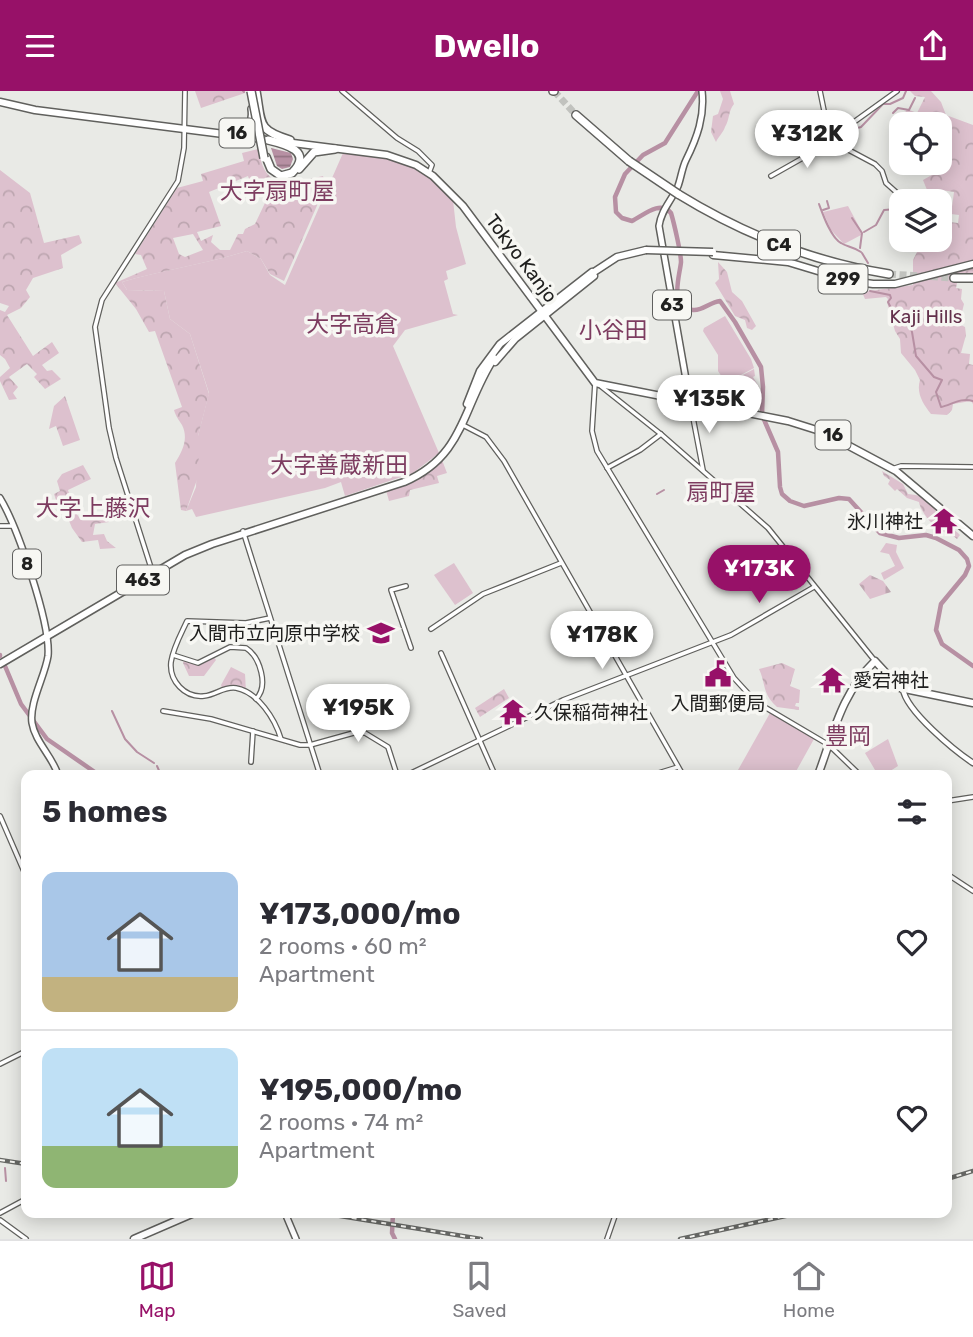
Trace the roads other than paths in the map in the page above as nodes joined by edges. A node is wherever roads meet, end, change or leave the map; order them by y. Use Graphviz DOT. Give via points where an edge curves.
graph roads {
  1 [pos="186,91"];
  2 [pos="252,91"];
  3 [pos="342,91"];
  4 [pos="702,91"];
  5 [pos="820,91"];
  6 [pos="897,91"];
  7 [pos="0,101"];
  8 [pos="256,111"];
  9 [pos="577,113"];
  10 [pos="185,127"];
  11 [pos="236,133"];
  12 [pos="268,140"];
  13 [pos="290,140"];
  14 [pos="831,142"];
  15 [pos="335,149"];
  16 [pos="265,158"];
  17 [pos="431,169"];
  18 [pos="771,176"];
  19 [pos="893,189"];
  20 [pos="973,263"];
  21 [pos="889,272"];
  22 [pos="973,275"];
  23 [pos="954,276"];
  24 [pos="546,311"];
  25 [pos="512,338"];
  26 [pos="504,345"];
  27 [pos="494,356"];
  28 [pos="595,381"];
  29 [pos="609,390"];
  30 [pos="690,401"];
  31 [pos="461,424"];
  32 [pos="661,434"];
  33 [pos="973,467"];
  34 [pos="607,468"];
  35 [pos="893,468"];
  36 [pos="704,472"];
  37 [pos="0,498"];
  38 [pos="0,526"];
  39 [pos="14,526"];
  40 [pos="243,532"];
  41 [pos="973,535"];
  42 [pos="561,563"];
  43 [pos="153,573"];
  44 [pos="406,586"];
  45 [pos="814,587"];
  46 [pos="270,618"];
  47 [pos="431,629"];
  48 [pos="46,635"];
  49 [pos="713,643"];
  50 [pos="411,647"];
  51 [pos="440,653"];
  52 [pos="173,656"];
  53 [pos="3,661"];
  54 [pos="875,661"];
  55 [pos="626,675"];
  56 [pos="903,689"];
  57 [pos="256,699"];
  58 [pos="973,703"];
  59 [pos="163,711"];
  60 [pos="253,731"];
  61 [pos="281,739"];
  62 [pos="479,743"];
  63 [pos="310,745"];
  64 [pos="830,745"];
  65 [pos="251,762"];
  66 [pos="973,763"];
  67 [pos="678,767"];
  68 [pos="56,770"];
  69 [pos="318,770"];
  70 [pos="395,770"];
  71 [pos="418,770"];
  72 [pos="492,770"];
  73 [pos="668,770"];
  74 [pos="680,770"];
  75 [pos="820,770"];
  76 [pos="855,770"];
  77 [pos="973,797"];
  78 [pos="952,800"];
  79 [pos="0,816"];
  80 [pos="21,864"];
  81 [pos="952,877"];
  82 [pos="973,891"];
  83 [pos="21,1053"];
  84 [pos="0,1063"];
  85 [pos="21,1202"];
  86 [pos="0,1213"];
  87 [pos="182,1218"];
  88 [pos="287,1218"];
  89 [pos="614,1218"];
  90 [pos="0,1220"];
  91 [pos="26,1239"];
  92 [pos="134,1239"];
  93 [pos="296,1239"];
  94 [pos="607,1239"];
  1 -- 10 [label="street"];
  2 -- 8 [label="highway, bridge"];
  2 -- 16 [label="highway, bridge"];
  3 -- 17 [label="street" via="418,151"];
  4 -- 30 [label="main road, 63" via="696,140 659,230"];
  5 -- 14 [label="street"];
  6 -- 14 [label="street"];
  7 -- 10 [label="highway, Tokyo Kanjo / 16" via="24,109"];
  8 -- 11 [label="highway" via="249,127"];
  8 -- 13 [label="highway" via="268,132"];
  9 -- 21 [label="highway, C4, bridge" via="678,193 796,248"];
  10 -- 11 [label="highway, Tokyo Kanjo / 16"];
  10 -- 12 [label="highway, Tokyo Kanjo / 16"];
  10 -- 43 [label="street" via="178,181 102,300 95,327 116,458"];
  11 -- 13 [label="highway, Tokyo Kanjo / 16"];
  12 -- 15 [label="highway, Tokyo Kanjo / 16"];
  12 -- 16 [label="highway" via="293,147 299,165 291,174 280,176"];
  13 -- 17 [label="highway, Tokyo Kanjo / 16" via="390,154"];
  14 -- 18 [label="street"];
  14 -- 19 [label="street" via="875,164"];
  15 -- 16 [label="highway" via="314,152 287,178 271,173"];
  15 -- 17 [label="highway, Tokyo Kanjo / 16" via="392,156"];
  17 -- 24 [label="highway, Tokyo Kanjo / 16"];
  20 -- 24 [label="highway, 299, bridge" via="876,281 775,257 646,251 617,257"];
  22 -- 23 [label="highway"];
  24 -- 25 [label="highway, 463"];
  24 -- 28 [label="highway, Tokyo Kanjo / 16"];
  25 -- 26 [label="highway, 463"];
  25 -- 27 [label="highway, 463"];
  27 -- 31 [label="highway, 463"];
  27 -- 31 [label="highway, 463" via="480,371"];
  28 -- 29 [label="highway, 16"];
  28 -- 30 [label="highway, 16"];
  28 -- 34 [label="street" via="593,439"];
  29 -- 30 [label="highway, 16"];
  29 -- 32 [label="street"];
  30 -- 35 [label="highway, 16" via="799,422"];
  30 -- 36 [label="street"];
  31 -- 40 [label="highway, 463" via="436,458 412,475"];
  31 -- 42 [label="street" via="493,444"];
  32 -- 34 [label="street"];
  32 -- 36 [label="street"];
  33 -- 35 [label="street"];
  34 -- 49 [label="street"];
  35 -- 41 [label="highway, 16"];
  36 -- 45 [label="street" via="765,525"];
  37 -- 39 [label="main road, 8"];
  38 -- 39 [label="street"];
  39 -- 48 [label="main road, 8"];
  40 -- 43 [label="highway, 463" via="183,553"];
  40 -- 46 [label="street"];
  42 -- 47 [label="street" via="483,594"];
  42 -- 55 [label="street"];
  43 -- 48 [label="highway, 463"];
  44 -- 50 [label="street" via="391,590"];
  45 -- 49 [label="street"];
  45 -- 54 [label="street"];
  46 -- 52 [label="street" via="246,623 187,621"];
  46 -- 63 [label="street"];
  48 -- 53 [label="highway, 463"];
  48 -- 68 [label="main road, 8" via="47,659 32,724"];
  49 -- 55 [label="street"];
  49 -- 64 [label="street" via="752,699"];
  51 -- 62 [label="street"];
  52 -- 57 [label="street" via="172,670 185,692 205,696 234,688"];
  52 -- 57 [label="street" via="198,663 230,647 246,648 257,661 263,685"];
  54 -- 56 [label="highway"];
  54 -- 64 [label="highway" via="849,692"];
  55 -- 62 [label="street" via="563,700"];
  55 -- 67 [label="street"];
  56 -- 58 [label="highway"];
  56 -- 66 [label="main road" via="907,700 942,740"];
  57 -- 61 [label="street"];
  59 -- 60 [label="street"];
  60 -- 61 [label="street"];
  60 -- 65 [label="street"];
  61 -- 63 [label="street"];
  62 -- 71 [label="street"];
  62 -- 72 [label="street"];
  63 -- 69 [label="street"];
  63 -- 70 [label="street" via="365,733 388,747"];
  64 -- 75 [label="highway"];
  64 -- 76 [label="street"];
  67 -- 73 [label="street"];
  67 -- 74 [label="street"];
  77 -- 78 [label="street"];
  79 -- 80 [label="street"];
  81 -- 82 [label="street"];
  83 -- 84 [label="street"];
  85 -- 86 [label="street"];
  87 -- 92 [label="highway"];
  88 -- 93 [label="main road"];
  89 -- 94 [label="street"];
  90 -- 91 [label="street"];
}
